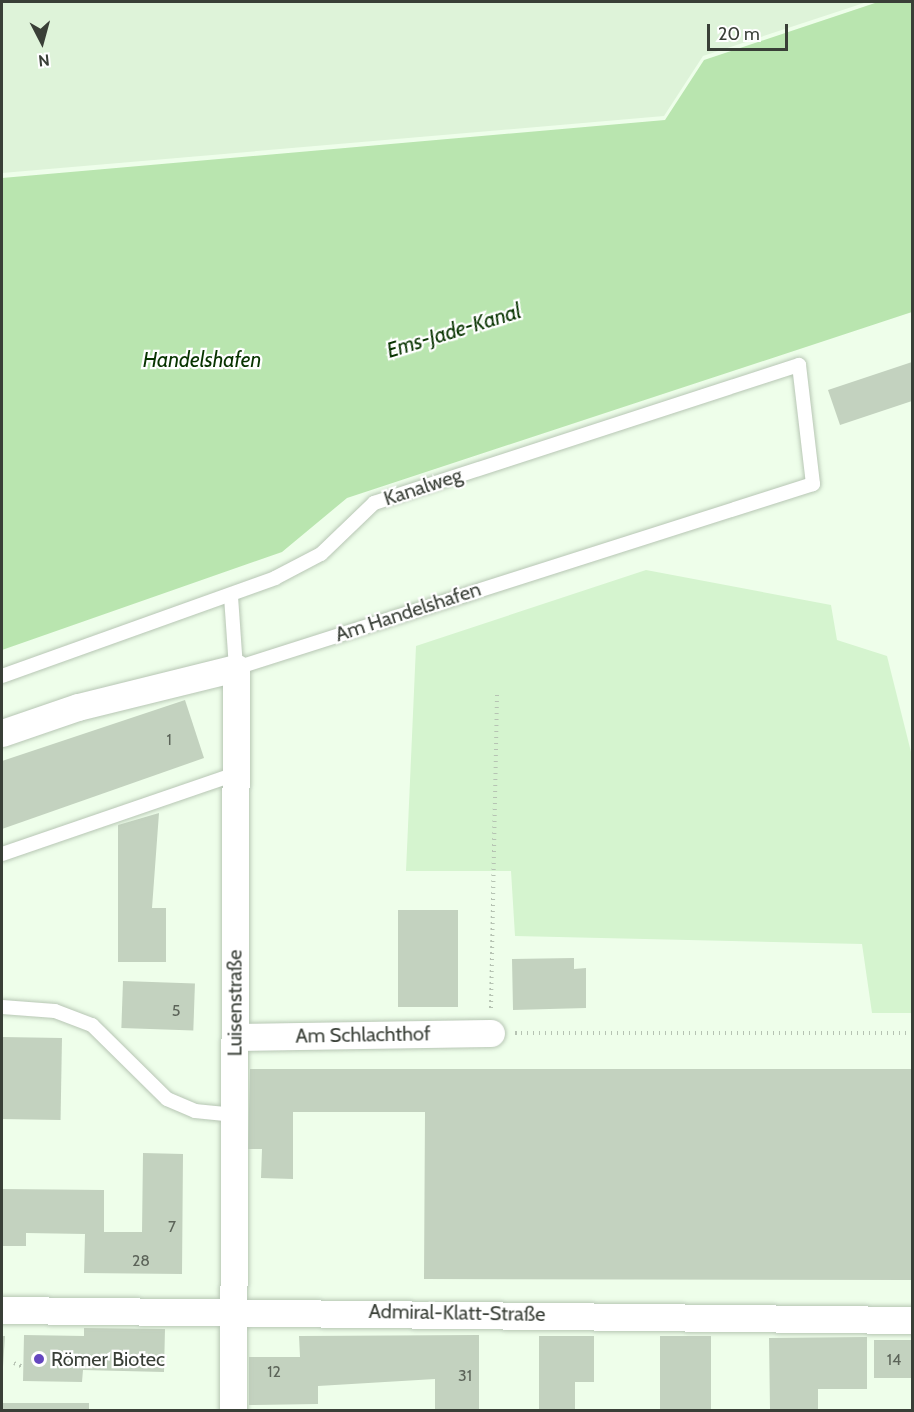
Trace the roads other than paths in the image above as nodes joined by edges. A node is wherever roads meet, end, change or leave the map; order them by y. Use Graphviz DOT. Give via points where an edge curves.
graph roads {
  1 [pos="799,365"];
  2 [pos="231,596"];
  3 [pos="236,668"];
  4 [pos="2,676"];
  5 [pos="2,733"];
  6 [pos="236,774"];
  7 [pos="2,854"];
  8 [pos="2,1007"];
  9 [pos="491,1033"];
  10 [pos="235,1037"];
  11 [pos="235,1115"];
  12 [pos="2,1310"];
  13 [pos="236,1310"];
  14 [pos="912,1320"];
  15 [pos="233,1410"];
  1 -- 2 [label="lane, Kanalweg" via="374,503 321,554"];
  1 -- 3 [label="lane, Am Handelshafen" via="813,484"];
  2 -- 3 [label="lane, Luisenstraße"];
  2 -- 4 [label="lane, Kanalweg"];
  3 -- 5 [label="street, Am Handelshafen" via="78,707"];
  3 -- 6 [label="street, Luisenstraße"];
  6 -- 7 [label="lane"];
  6 -- 10 [label="street, Luisenstraße"];
  8 -- 11 [label="lane" via="55,1011 92,1025 167,1099 195,1112"];
  9 -- 10 [label="street, Am Schlachthof"];
  10 -- 11 [label="street, Luisenstraße"];
  11 -- 13 [label="street, Luisenstraße"];
  12 -- 13 [label="street, Admiral-Klatt-Straße"];
  13 -- 14 [label="street, Admiral-Klatt-Straße"];
  13 -- 15 [label="street, Luisenstraße"];
}
